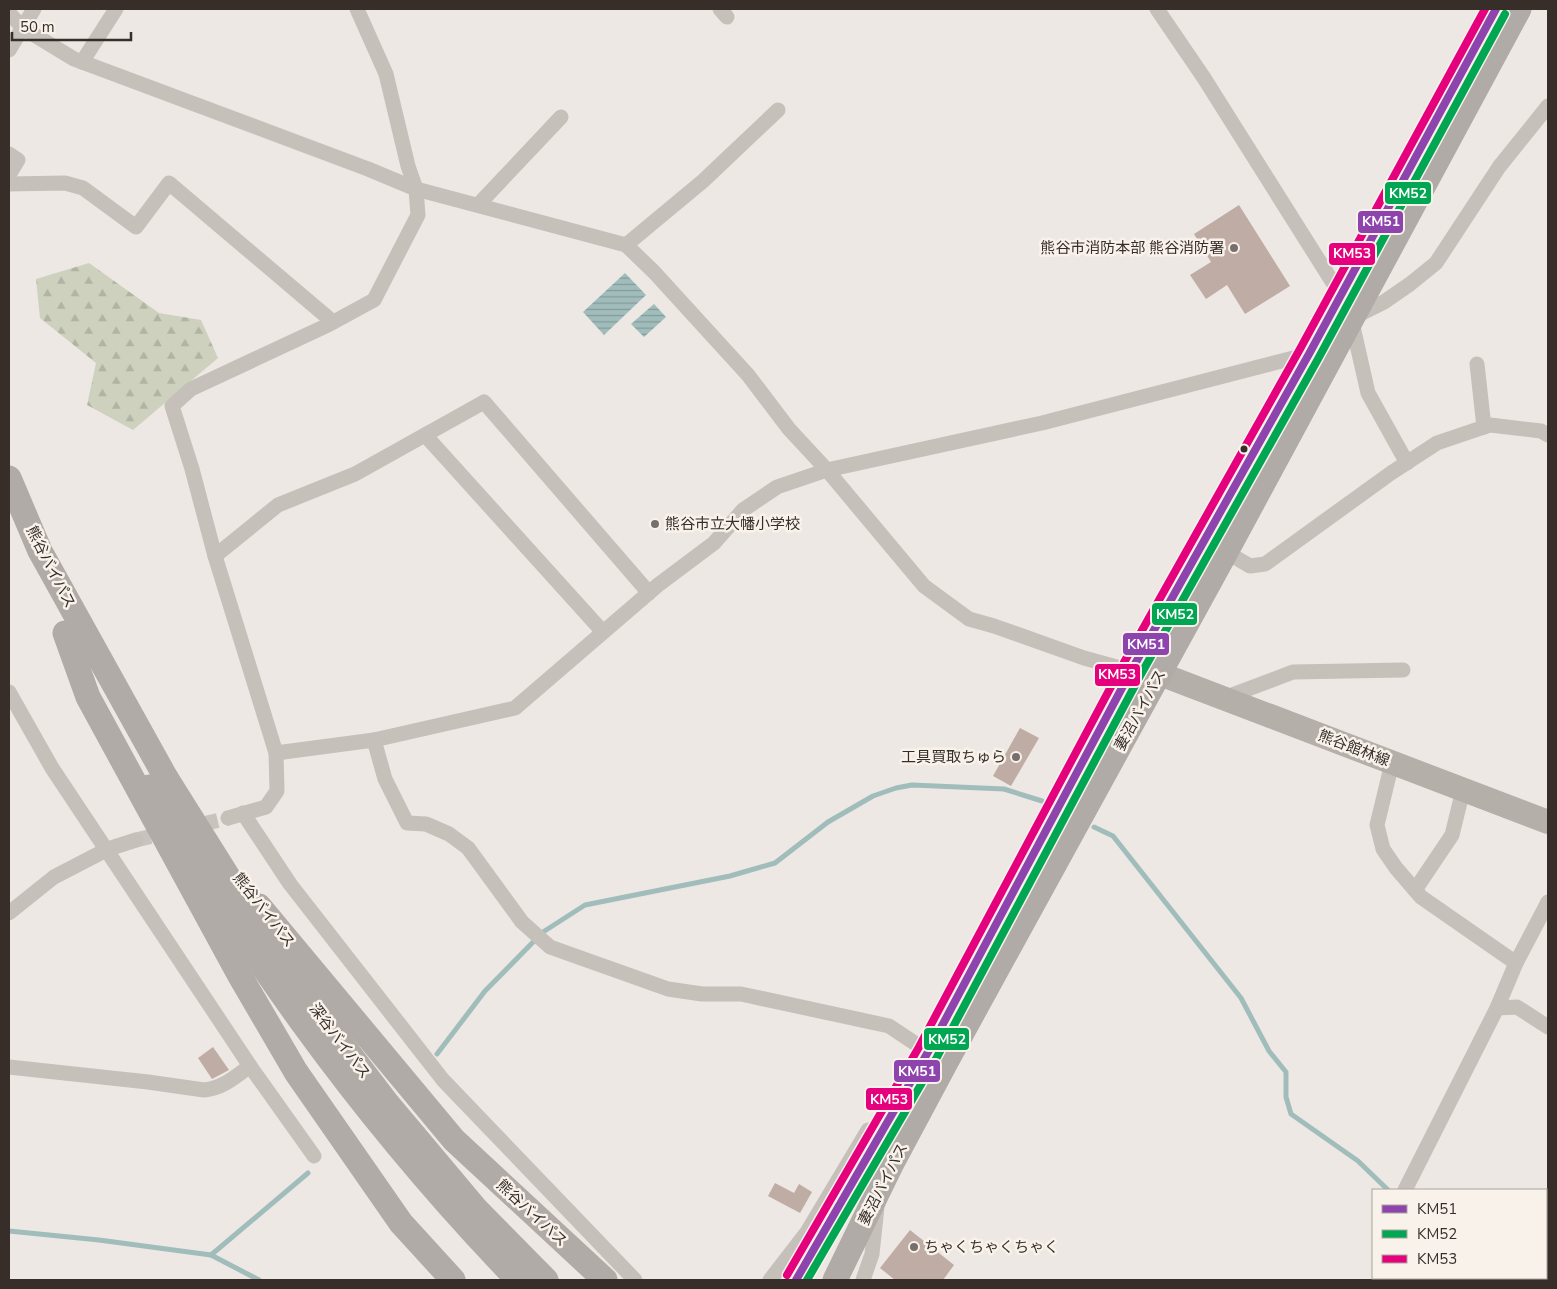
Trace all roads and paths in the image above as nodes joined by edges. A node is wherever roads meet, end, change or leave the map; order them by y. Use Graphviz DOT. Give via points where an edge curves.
graph roads {
  1 [pos="34,9"];
  2 [pos="116,9"];
  3 [pos="357,9"];
  4 [pos="1157,9"];
  5 [pos="1496,9"];
  6 [pos="1519,9"];
  7 [pos="9,12"];
  8 [pos="23,28"];
  9 [pos="9,50"];
  10 [pos="82,62"];
  11 [pos="1548,106"];
  12 [pos="778,110"];
  13 [pos="561,117"];
  14 [pos="9,154"];
  15 [pos="9,175"];
  16 [pos="9,184"];
  17 [pos="416,189"];
  18 [pos="478,205"];
  19 [pos="626,245"];
  20 [pos="1340,294"];
  21 [pos="1340,317"];
  22 [pos="333,322"];
  23 [pos="1309,354"];
  24 [pos="1477,364"];
  25 [pos="1484,427"];
  26 [pos="425,435"];
  27 [pos="1548,435"];
  28 [pos="1406,462"];
  29 [pos="827,470"];
  30 [pos="9,478"];
  31 [pos="9,520"];
  32 [pos="1226,552"];
  33 [pos="215,556"];
  34 [pos="649,593"];
  35 [pos="603,632"];
  36 [pos="65,633"];
  37 [pos="1403,670"];
  38 [pos="1131,671"];
  39 [pos="1160,674"];
  40 [pos="1224,698"];
  41 [pos="11,702"];
  42 [pos="374,740"];
  43 [pos="276,753"];
  44 [pos="1392,763"];
  45 [pos="158,783"];
  46 [pos="1463,790"];
  47 [pos="244,813"];
  48 [pos="228,818"];
  49 [pos="1548,822"];
  50 [pos="136,840"];
  51 [pos="108,850"];
  52 [pos="1415,890"];
  53 [pos="1548,902"];
  54 [pos="9,913"];
  55 [pos="1516,963"];
  56 [pos="1497,1008"];
  57 [pos="1548,1027"];
  58 [pos="937,1057"];
  59 [pos="250,1066"];
  60 [pos="9,1067"];
  61 [pos="879,1136"];
  62 [pos="314,1156"];
  63 [pos="1406,1189"];
  64 [pos="879,1191"];
  65 [pos="453,1280"];
  66 [pos="518,1280"];
  67 [pos="546,1280"];
  68 [pos="605,1280"];
  69 [pos="635,1280"];
  70 [pos="770,1280"];
  71 [pos="796,1280"];
  72 [pos="834,1280"];
  73 [pos="863,1280"];
  1 -- 8 [label="street"];
  2 -- 10 [label="street"];
  3 -- 17 [label="street" via="386,74"];
  4 -- 20 [label="street"];
  5 -- 20 [label="highway, 妻沼バイパス"];
  6 -- 21 [label="highway, 妻沼バイパス"];
  7 -- 8 [label="street"];
  8 -- 9 [label="street"];
  8 -- 10 [label="street"];
  10 -- 17 [label="street"];
  11 -- 21 [label="street" via="1499,167 1436,262 1384,302"];
  12 -- 19 [label="street" via="703,181"];
  13 -- 18 [label="street"];
  14 -- 15 [label="street" via="18,160"];
  16 -- 22 [label="street" via="65,183 83,188 136,227 169,183"];
  17 -- 18 [label="street"];
  17 -- 22 [label="street" via="418,215 374,300"];
  18 -- 19 [label="street"];
  19 -- 29 [label="street" via="736,361 788,429"];
  20 -- 21 [label="highway, 妻沼バイパス"];
  21 -- 23 [label="highway, 妻沼バイパス"];
  21 -- 28 [label="street" via="1368,393"];
  21 -- 32 [label="highway, 妻沼バイパス"];
  22 -- 33 [label="street" via="191,390 172,406"];
  23 -- 29 [label="street" via="1042,423"];
  23 -- 38 [label="highway, 妻沼バイパス"];
  24 -- 25 [label="street"];
  25 -- 27 [label="street" via="1541,431"];
  25 -- 28 [label="street" via="1437,443"];
  26 -- 33 [label="street" via="355,474 278,506"];
  26 -- 34 [label="street" via="484,402"];
  26 -- 35 [label="street"];
  28 -- 32 [label="street" via="1265,564 1250,566"];
  29 -- 34 [label="street" via="777,487 743,510 714,543"];
  29 -- 38 [label="street" via="924,586 969,620"];
  30 -- 45 [label="highway, 熊谷バイパス" via="40,551"];
  31 -- 36 [label="highway, 熊谷バイパス"];
  32 -- 39 [label="highway, 妻沼バイパス"];
  33 -- 43 [label="street"];
  34 -- 35 [label="street"];
  35 -- 42 [label="street" via="515,708"];
  36 -- 45 [label="highway, 熊谷バイパス"];
  36 -- 65 [label="highway" via="88,698 296,1072 401,1222"];
  37 -- 40 [label="street" via="1293,672"];
  38 -- 39 [label="street"];
  38 -- 58 [label="highway, 妻沼バイパス"];
  39 -- 40 [label="main road, 熊谷館林線"];
  39 -- 58 [label="highway, 妻沼バイパス"];
  40 -- 44 [label="main road, 熊谷館林線"];
  41 -- 51 [label="street"];
  42 -- 43 [label="street"];
  42 -- 58 [label="street" via="385,779 407,823 426,824 449,834 468,848 522,922 550,947 668,989 702,994 741,994 888,1026"];
  43 -- 47 [label="street" via="277,791 266,806"];
  44 -- 46 [label="main road, 熊谷館林線"];
  44 -- 52 [label="street" via="1377,825 1383,849"];
  45 -- 66 [label="highway, 深谷バイパス, bridge" via="243,938 302,1023 462,1222"];
  45 -- 67 [label="highway, 深谷バイパス, bridge" via="316,1010 388,1103 476,1209"];
  45 -- 68 [label="highway, 熊谷バイパス, bridge" via="454,1140"];
  46 -- 49 [label="main road, 熊谷館林線"];
  46 -- 52 [label="street" via="1452,834"];
  47 -- 48 [label="street"];
  47 -- 69 [label="street" via="296,892 443,1080"];
  50 -- 51 [label="street"];
  51 -- 54 [label="street" via="54,877"];
  51 -- 59 [label="street"];
  52 -- 55 [label="street"];
  53 -- 55 [label="street"];
  55 -- 56 [label="street"];
  56 -- 57 [label="street" via="1517,1007"];
  56 -- 63 [label="street"];
  58 -- 61 [label="highway, 妻沼バイパス"];
  58 -- 64 [label="highway, 妻沼バイパス"];
  59 -- 60 [label="street" via="225,1085 204,1090"];
  59 -- 62 [label="street"];
  61 -- 70 [label="street" via="868,1130 807,1232"];
  61 -- 71 [label="highway, 妻沼バイパス"];
  64 -- 72 [label="highway, 妻沼バイパス"];
  64 -- 73 [label="street" via="872,1254"];
}
